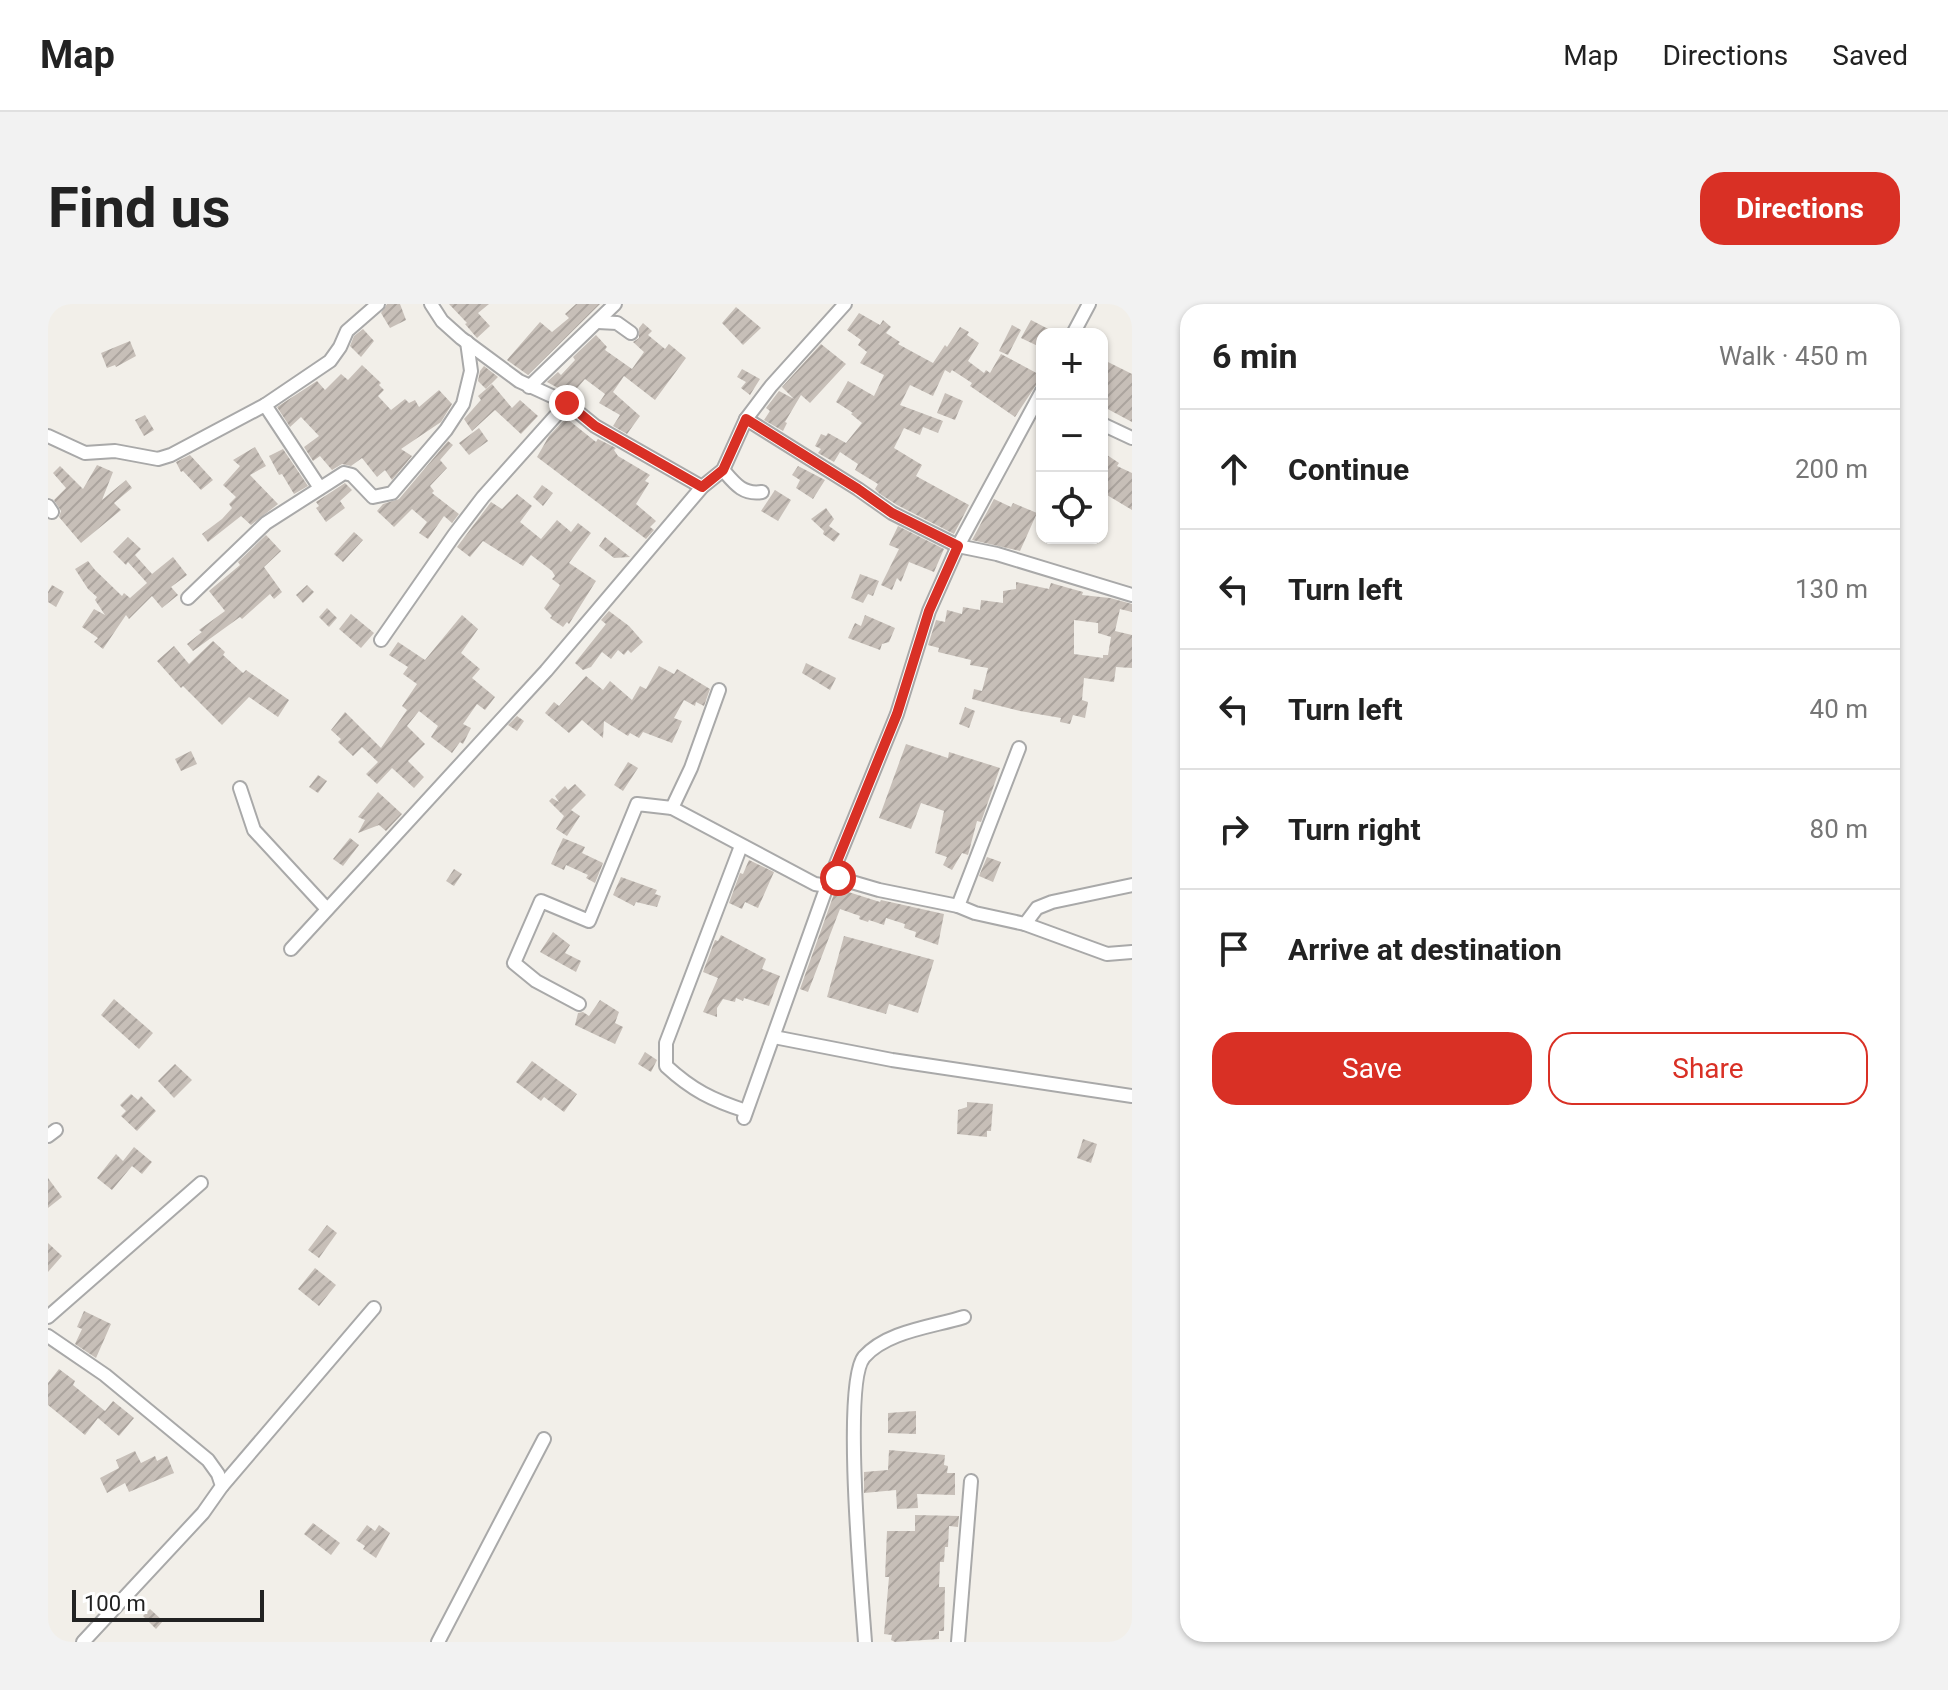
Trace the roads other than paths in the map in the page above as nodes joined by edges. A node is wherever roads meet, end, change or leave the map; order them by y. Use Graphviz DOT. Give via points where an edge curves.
graph roads {
  1 [pos="378,304"];
  2 [pos="431,304"];
  3 [pos="615,304"];
  4 [pos="845,304"];
  5 [pos="1089,304"];
  6 [pos="598,322"];
  7 [pos="1076,328"];
  8 [pos="631,333"];
  9 [pos="467,342"];
  10 [pos="529,387"];
  11 [pos="1038,400"];
  12 [pos="567,403"];
  13 [pos="265,405"];
  14 [pos="746,419"];
  15 [pos="1108,427"];
  16 [pos="48,436"];
  17 [pos="1132,438"];
  18 [pos="723,470"];
  19 [pos="702,487"];
  20 [pos="320,488"];
  21 [pos="762,492"];
  22 [pos="958,546"];
  23 [pos="1132,595"];
  24 [pos="188,598"];
  25 [pos="381,640"];
  26 [pos="719,690"];
  27 [pos="1019,748"];
  28 [pos="240,788"];
  29 [pos="672,808"];
  30 [pos="741,846"];
  31 [pos="1132,885"];
  32 [pos="827,886"];
  33 [pos="958,906"];
  34 [pos="327,909"];
  35 [pos="1025,924"];
  36 [pos="291,949"];
  37 [pos="1132,952"];
  38 [pos="579,1004"];
  39 [pos="774,1037"];
  40 [pos="1132,1096"];
  41 [pos="201,1183"];
  42 [pos="374,1308"];
  43 [pos="48,1317"];
  44 [pos="964,1317"];
  45 [pos="48,1336"];
  46 [pos="544,1439"];
  47 [pos="971,1481"];
  48 [pos="222,1486"];
  49 [pos="83,1642"];
  50 [pos="438,1642"];
  51 [pos="865,1642"];
  52 [pos="958,1642"];
  1 -- 13 [label="street" via="347,331 330,361"];
  2 -- 9 [label="street"];
  3 -- 6 [label="street"];
  4 -- 14 [label="street"];
  5 -- 7 [label="street"];
  6 -- 8 [label="street" via="617,323"];
  6 -- 10 [label="street"];
  9 -- 10 [label="street"];
  9 -- 20 [label="street" via="471,371 463,404 392,493 373,497 348,473"];
  10 -- 12 [label="street"];
  11 -- 22 [label="street"];
  12 -- 19 [label="street" via="595,426"];
  12 -- 25 [label="street" via="461,525"];
  13 -- 16 [label="street" via="158,459 115,451 85,453"];
  13 -- 20 [label="street"];
  14 -- 18 [label="street"];
  14 -- 22 [label="street" via="892,513"];
  15 -- 17 [label="street"];
  18 -- 19 [label="street"];
  18 -- 21 [label="street" via="750,494"];
  19 -- 34 [label="street" via="546,671"];
  20 -- 24 [label="street" via="266,523"];
  22 -- 23 [label="street"];
  22 -- 32 [label="street"];
  26 -- 29 [label="street"];
  27 -- 33 [label="street"];
  28 -- 34 [label="street" via="254,830"];
  29 -- 30 [label="street"];
  29 -- 38 [label="street" via="637,804 589,921 541,901 514,963"];
  30 -- 32 [label="street"];
  30 -- 39 [label="street" via="666,1043 666,1066 712,1100 745,1114"];
  31 -- 35 [label="street" via="1052,902 1037,908"];
  32 -- 33 [label="street" via="838,878"];
  32 -- 39 [label="street"];
  33 -- 35 [label="street"];
  34 -- 36 [label="street"];
  35 -- 37 [label="street" via="1107,954"];
  39 -- 40 [label="street"];
  41 -- 43 [label="street"];
  42 -- 48 [label="street"];
  44 -- 51 [label="street" via="882,1341 861,1360 854,1491"];
  45 -- 48 [label="street" via="105,1375 208,1460"];
  46 -- 50 [label="street"];
  47 -- 52 [label="street"];
  48 -- 49 [label="street"];
}
